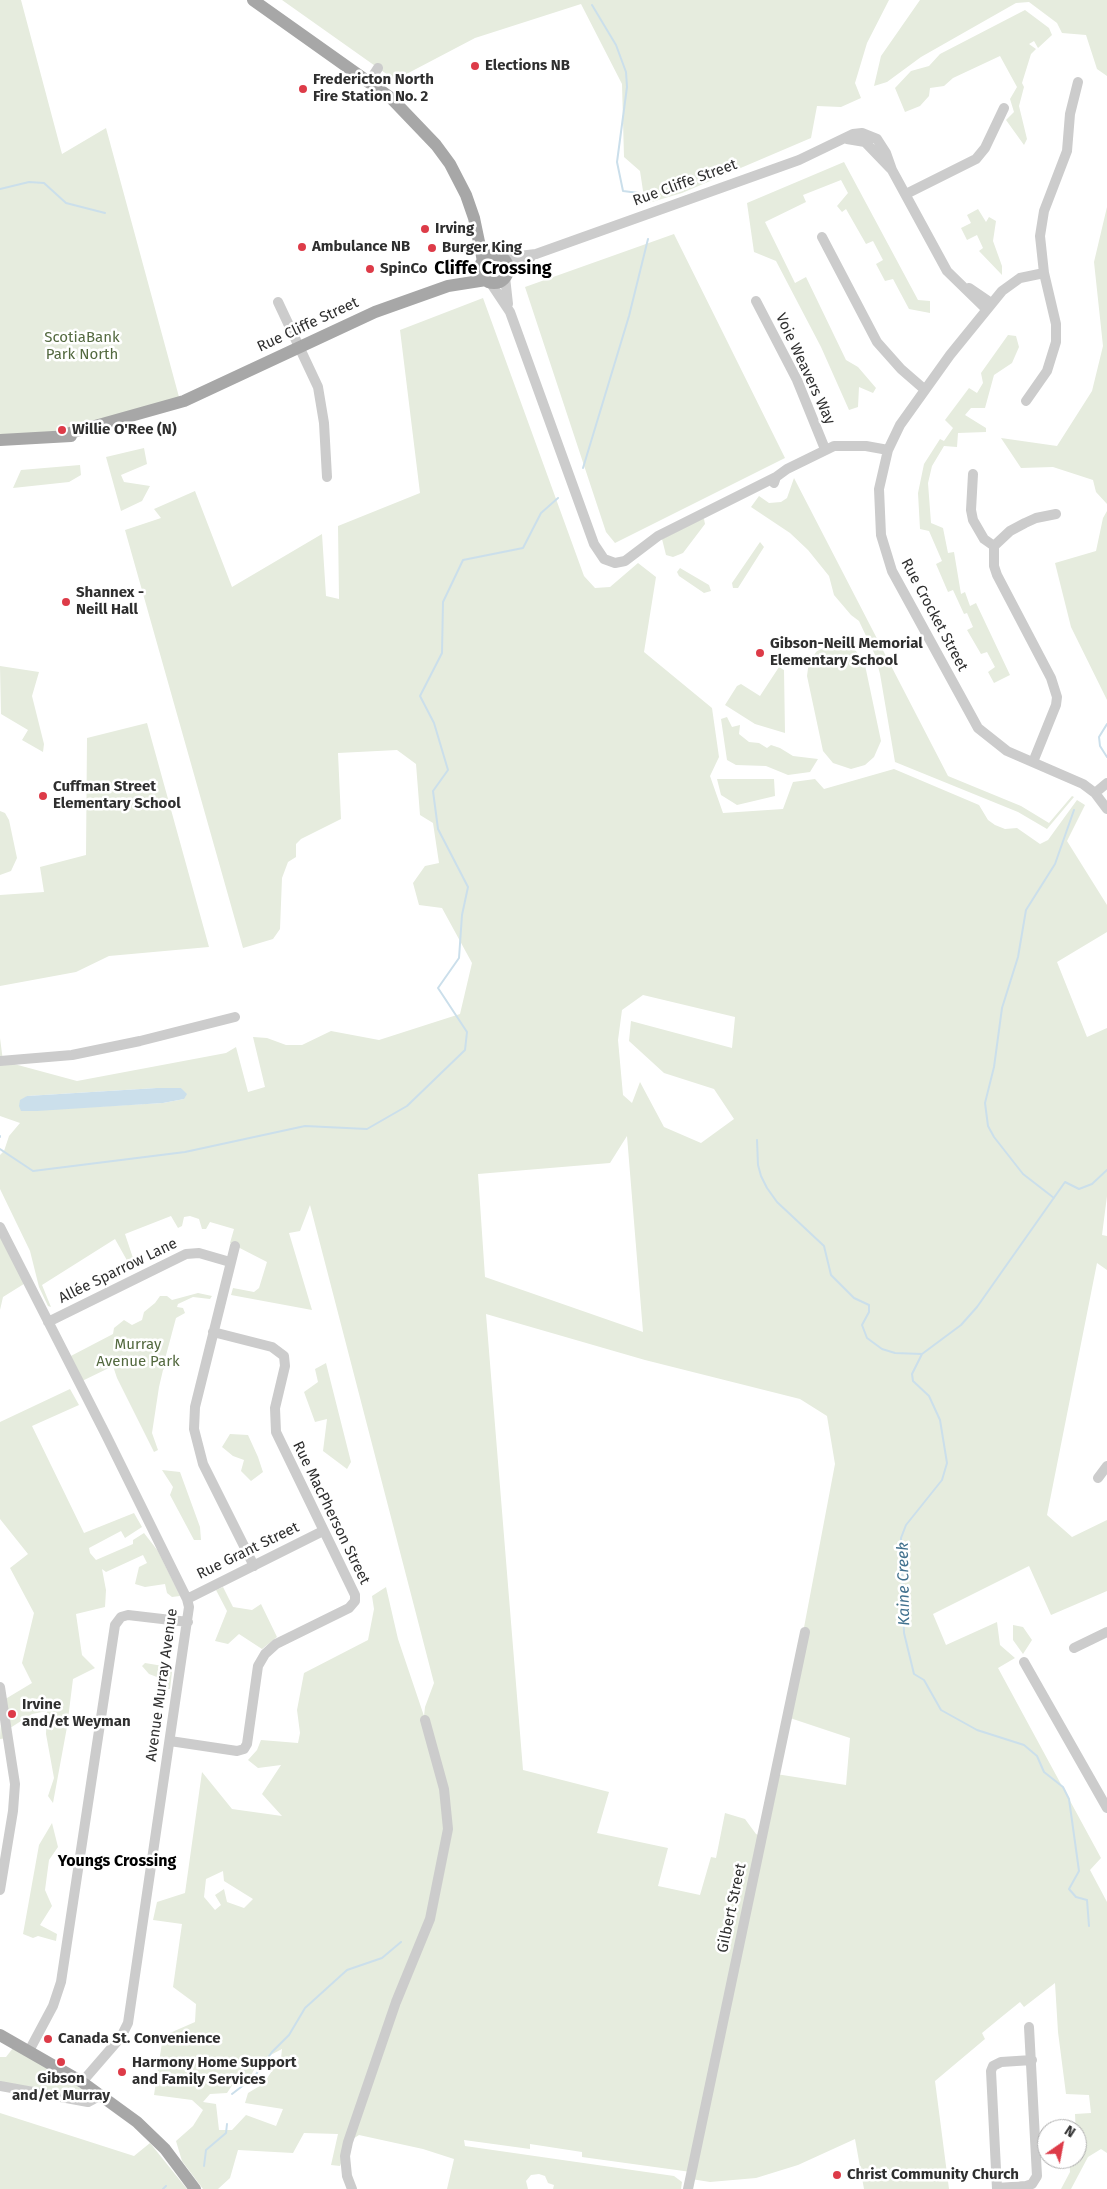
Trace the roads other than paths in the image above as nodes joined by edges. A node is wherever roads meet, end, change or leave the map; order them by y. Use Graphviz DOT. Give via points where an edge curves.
graph roads {
  1 [pos="253,0"];
  2 [pos="378,68"];
  3 [pos="368,82"];
  4 [pos="1078,82"];
  5 [pos="1004,108"];
  6 [pos="906,194"];
  7 [pos="474,218"];
  8 [pos="822,237"];
  9 [pos="536,254"];
  10 [pos="500,257"];
  11 [pos="482,262"];
  12 [pos="1044,273"];
  13 [pos="506,275"];
  14 [pos="488,281"];
  15 [pos="448,286"];
  16 [pos="756,301"];
  17 [pos="278,302"];
  18 [pos="988,306"];
  19 [pos="510,312"];
  20 [pos="300,346"];
  21 [pos="924,390"];
  22 [pos="184,401"];
  23 [pos="1026,401"];
  24 [pos="109,416"];
  25 [pos="126,418"];
  26 [pos="63,435"];
  27 [pos="0,440"];
  28 [pos="825,449"];
  29 [pos="888,450"];
  30 [pos="973,474"];
  31 [pos="327,476"];
  32 [pos="1056,514"];
  33 [pos="994,546"];
  34 [pos="1033,762"];
  35 [pos="1107,784"];
  36 [pos="1095,793"];
  37 [pos="1107,809"];
  38 [pos="235,1017"];
  39 [pos="1,1060"];
  40 [pos="0,1227"];
  41 [pos="234,1246"];
  42 [pos="230,1262"];
  43 [pos="48,1322"];
  44 [pos="213,1332"];
  45 [pos="1107,1466"];
  46 [pos="1098,1478"];
  47 [pos="323,1531"];
  48 [pos="254,1566"];
  49 [pos="187,1599"];
  50 [pos="188,1622"];
  51 [pos="804,1632"];
  52 [pos="1107,1632"];
  53 [pos="1074,1648"];
  54 [pos="1024,1662"];
  55 [pos="0,1687"];
  56 [pos="425,1720"];
  57 [pos="170,1741"];
  58 [pos="1107,1808"];
  59 [pos="0,1890"];
  60 [pos="1029,2027"];
  61 [pos="2,2036"];
  62 [pos="29,2051"];
  63 [pos="1032,2060"];
  64 [pos="82,2082"];
  65 [pos="0,2086"];
  66 [pos="101,2095"];
  67 [pos="997,2188"];
  68 [pos="195,2189"];
  69 [pos="352,2189"];
  70 [pos="688,2189"];
  1 -- 3 [label="main road"];
  2 -- 3 [label="street"];
  3 -- 7 [label="main road" via="407,113 436,145 450,164"];
  4 -- 12 [label="street" via="1070,114 1067,151 1041,224"];
  5 -- 6 [label="street" via="985,148 976,159"];
  6 -- 9 [label="street, Rue Cliffe Street" via="882,145 862,132 799,160"];
  6 -- 18 [label="street, Rue Cliffe Street" via="938,258 960,283"];
  7 -- 10 [label="main road" via="490,247"];
  7 -- 11 [label="main road"];
  8 -- 21 [label="street" via="877,342"];
  9 -- 10 [label="street, Rue Cliffe Street"];
  9 -- 13 [label="street, Rue Cliffe Street"];
  10 -- 11 [label="main road" via="492,255"];
  10 -- 13 [label="main road" via="507,263"];
  11 -- 14 [label="main road" via="481,273"];
  11 -- 15 [label="main road, Rue Cliffe Street"];
  12 -- 18 [label="street, Rue Crocket Street" via="1025,276 1009,284"];
  12 -- 23 [label="street" via="1053,309 1056,342 1047,371"];
  13 -- 14 [label="main road" via="500,281"];
  13 -- 19 [label="street"];
  14 -- 15 [label="main road, Rue Cliffe Street"];
  14 -- 19 [label="street"];
  15 -- 20 [label="main road, Rue Cliffe Street" via="375,312"];
  16 -- 28 [label="street, Voie Weavers Way" via="800,387"];
  17 -- 20 [label="street"];
  18 -- 21 [label="street, Rue Crocket Street"];
  19 -- 28 [label="street" via="594,544 604,559 625,561 658,536 775,481 787,469"];
  20 -- 22 [label="main road, Rue Cliffe Street"];
  20 -- 31 [label="street" via="318,387 322,406"];
  21 -- 29 [label="street, Rue Crocket Street" via="900,425"];
  22 -- 25 [label="main road, Rue Cliffe Street"];
  22 -- 26 [label="main road, Rue Cliffe Street" via="143,422 77,436"];
  24 -- 25 [label="main road"];
  25 -- 26 [label="main road, Rue Cliffe Street"];
  26 -- 27 [label="main road, Rue Cliffe Street"];
  28 -- 29 [label="street" via="844,445"];
  29 -- 34 [label="street, Rue Crocket Street" via="879,489 881,535 892,571 978,728 999,746"];
  30 -- 33 [label="street" via="973,520 984,539"];
  32 -- 33 [label="street" via="1024,523"];
  33 -- 34 [label="street" via="997,575 1050,678 1056,697 1056,705"];
  34 -- 36 [label="street, Rue Crocket Street" via="1068,776"];
  35 -- 36 [label="street"];
  36 -- 37 [label="street, Rue Crocket Street"];
  38 -- 39 [label="street" via="72,1055"];
  40 -- 43 [label="street, Avenue Murray Avenue"];
  41 -- 42 [label="street"];
  42 -- 43 [label="street, Allée Sparrow Lane" via="199,1253 186,1254"];
  42 -- 44 [label="street"];
  43 -- 49 [label="street, Avenue Murray Avenue"];
  44 -- 47 [label="street, Rue MacPherson Street" via="272,1347 284,1356 285,1366 275,1408 276,1432"];
  44 -- 48 [label="street" via="196,1407 196,1442 203,1464"];
  45 -- 46 [label="street"];
  47 -- 48 [label="street, Rue Grant Street"];
  47 -- 57 [label="street, Rue MacPherson Street" via="354,1595 354,1604 276,1644 264,1654 258,1666 244,1748 237,1751"];
  48 -- 49 [label="street, Rue Grant Street"];
  49 -- 50 [label="street, Avenue Murray Avenue"];
  50 -- 57 [label="street, Avenue Murray Avenue"];
  50 -- 62 [label="street" via="128,1615 120,1617 115,1625 61,1982 54,2006"];
  51 -- 70 [label="street, Gilbert Street"];
  52 -- 53 [label="street"];
  54 -- 58 [label="street"];
  55 -- 59 [label="street" via="16,1784"];
  56 -- 69 [label="street" via="444,1789 448,1830 430,1919 396,2002 348,2142 345,2156"];
  57 -- 64 [label="street, Avenue Murray Avenue" via="128,2023 116,2044"];
  60 -- 63 [label="street"];
  61 -- 62 [label="main road"];
  62 -- 64 [label="main road"];
  63 -- 67 [label="street" via="1037,2176 1032,2184 1026,2186"];
  63 -- 67 [label="street" via="1001,2062 991,2071"];
  64 -- 66 [label="main road"];
  65 -- 66 [label="street" via="88,2102"];
  66 -- 68 [label="main road" via="148,2132"];
}
